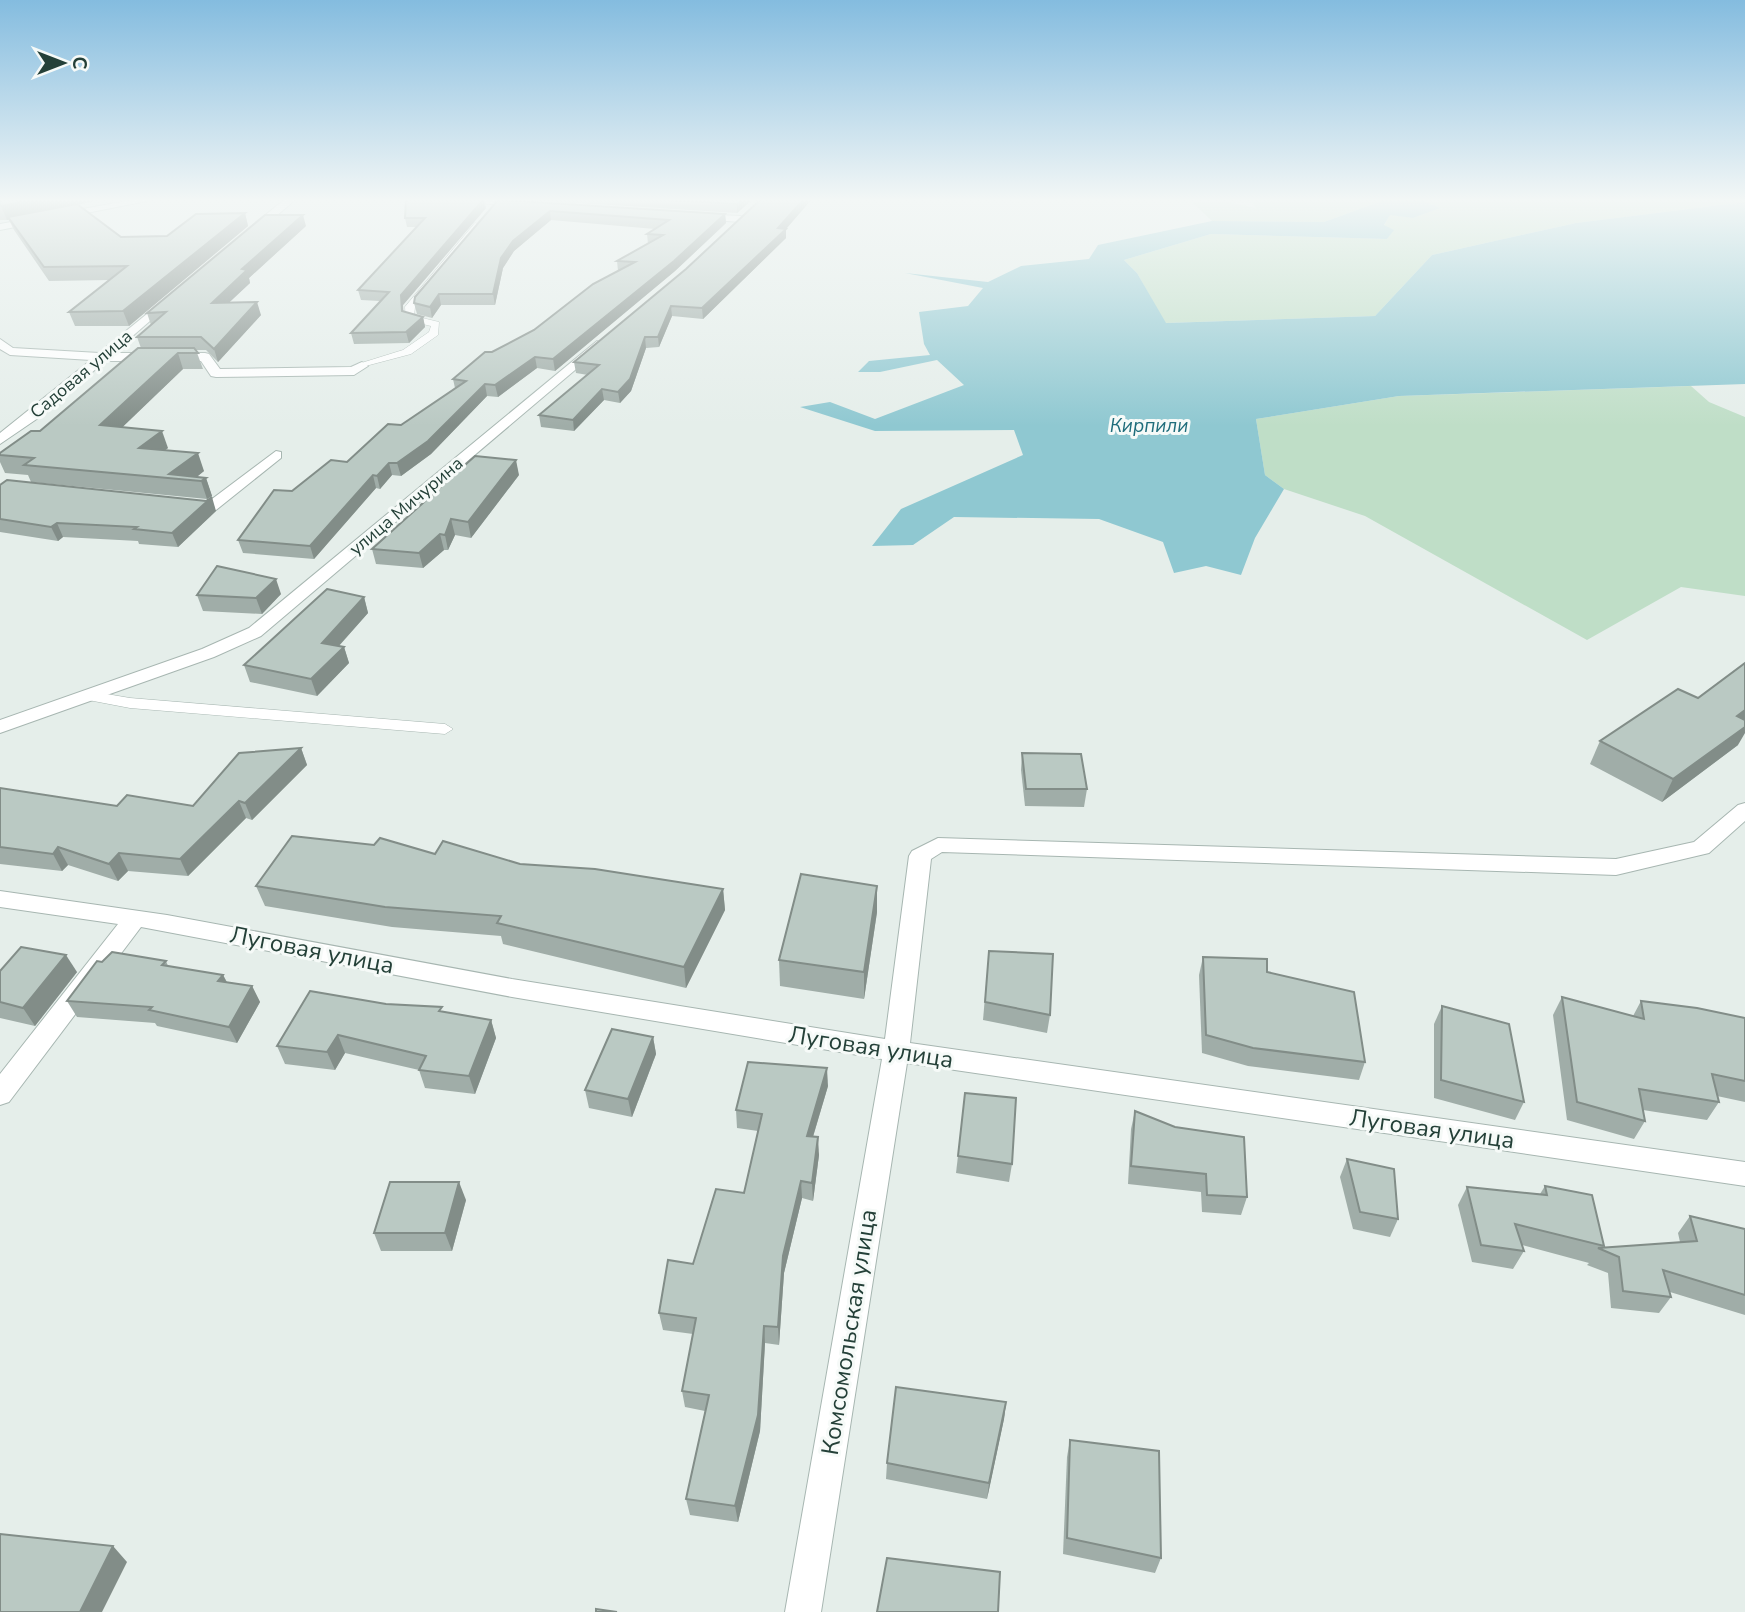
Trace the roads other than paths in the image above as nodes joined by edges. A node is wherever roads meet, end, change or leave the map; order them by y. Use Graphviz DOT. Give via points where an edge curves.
graph roads {
  1 [pos="437,275"];
  2 [pos="178,292"];
  3 [pos="608,335"];
  4 [pos="0,343"];
  5 [pos="100,357"];
  6 [pos="362,366"];
  7 [pos="0,440"];
  8 [pos="276,455"];
  9 [pos="171,503"];
  10 [pos="89,695"];
  11 [pos="0,727"];
  12 [pos="445,729"];
  13 [pos="1745,810"];
  14 [pos="0,899"];
  15 [pos="136,918"];
  16 [pos="896,1051"];
  17 [pos="0,1094"];
  18 [pos="1745,1174"];
  19 [pos="803,1612"];
  1 -- 6 [label="lane" via="410,307 409,318 436,324 434,333 407,352"];
  2 -- 5 [label="street, Садовая улица"];
  3 -- 10 [label="street, улица Мичурина" via="255,632"];
  4 -- 5 [label="street" via="10,351"];
  5 -- 6 [label="street" via="205,357 216,373 355,371"];
  5 -- 7 [label="street, Садовая улица"];
  8 -- 9 [label="street" via="211,507"];
  10 -- 11 [label="street, улица Мичурина"];
  10 -- 12 [label="lane" via="130,703"];
  13 -- 16 [label="street, Комсомольская улица" via="1701,848 1616,867 938,845 920,856"];
  14 -- 15 [label="street, Луговая улица"];
  15 -- 16 [label="street, Луговая улица" via="512,988"];
  15 -- 17 [label="street"];
  16 -- 18 [label="street, Луговая улица"];
  16 -- 19 [label="street, Комсомольская улица"];
}
